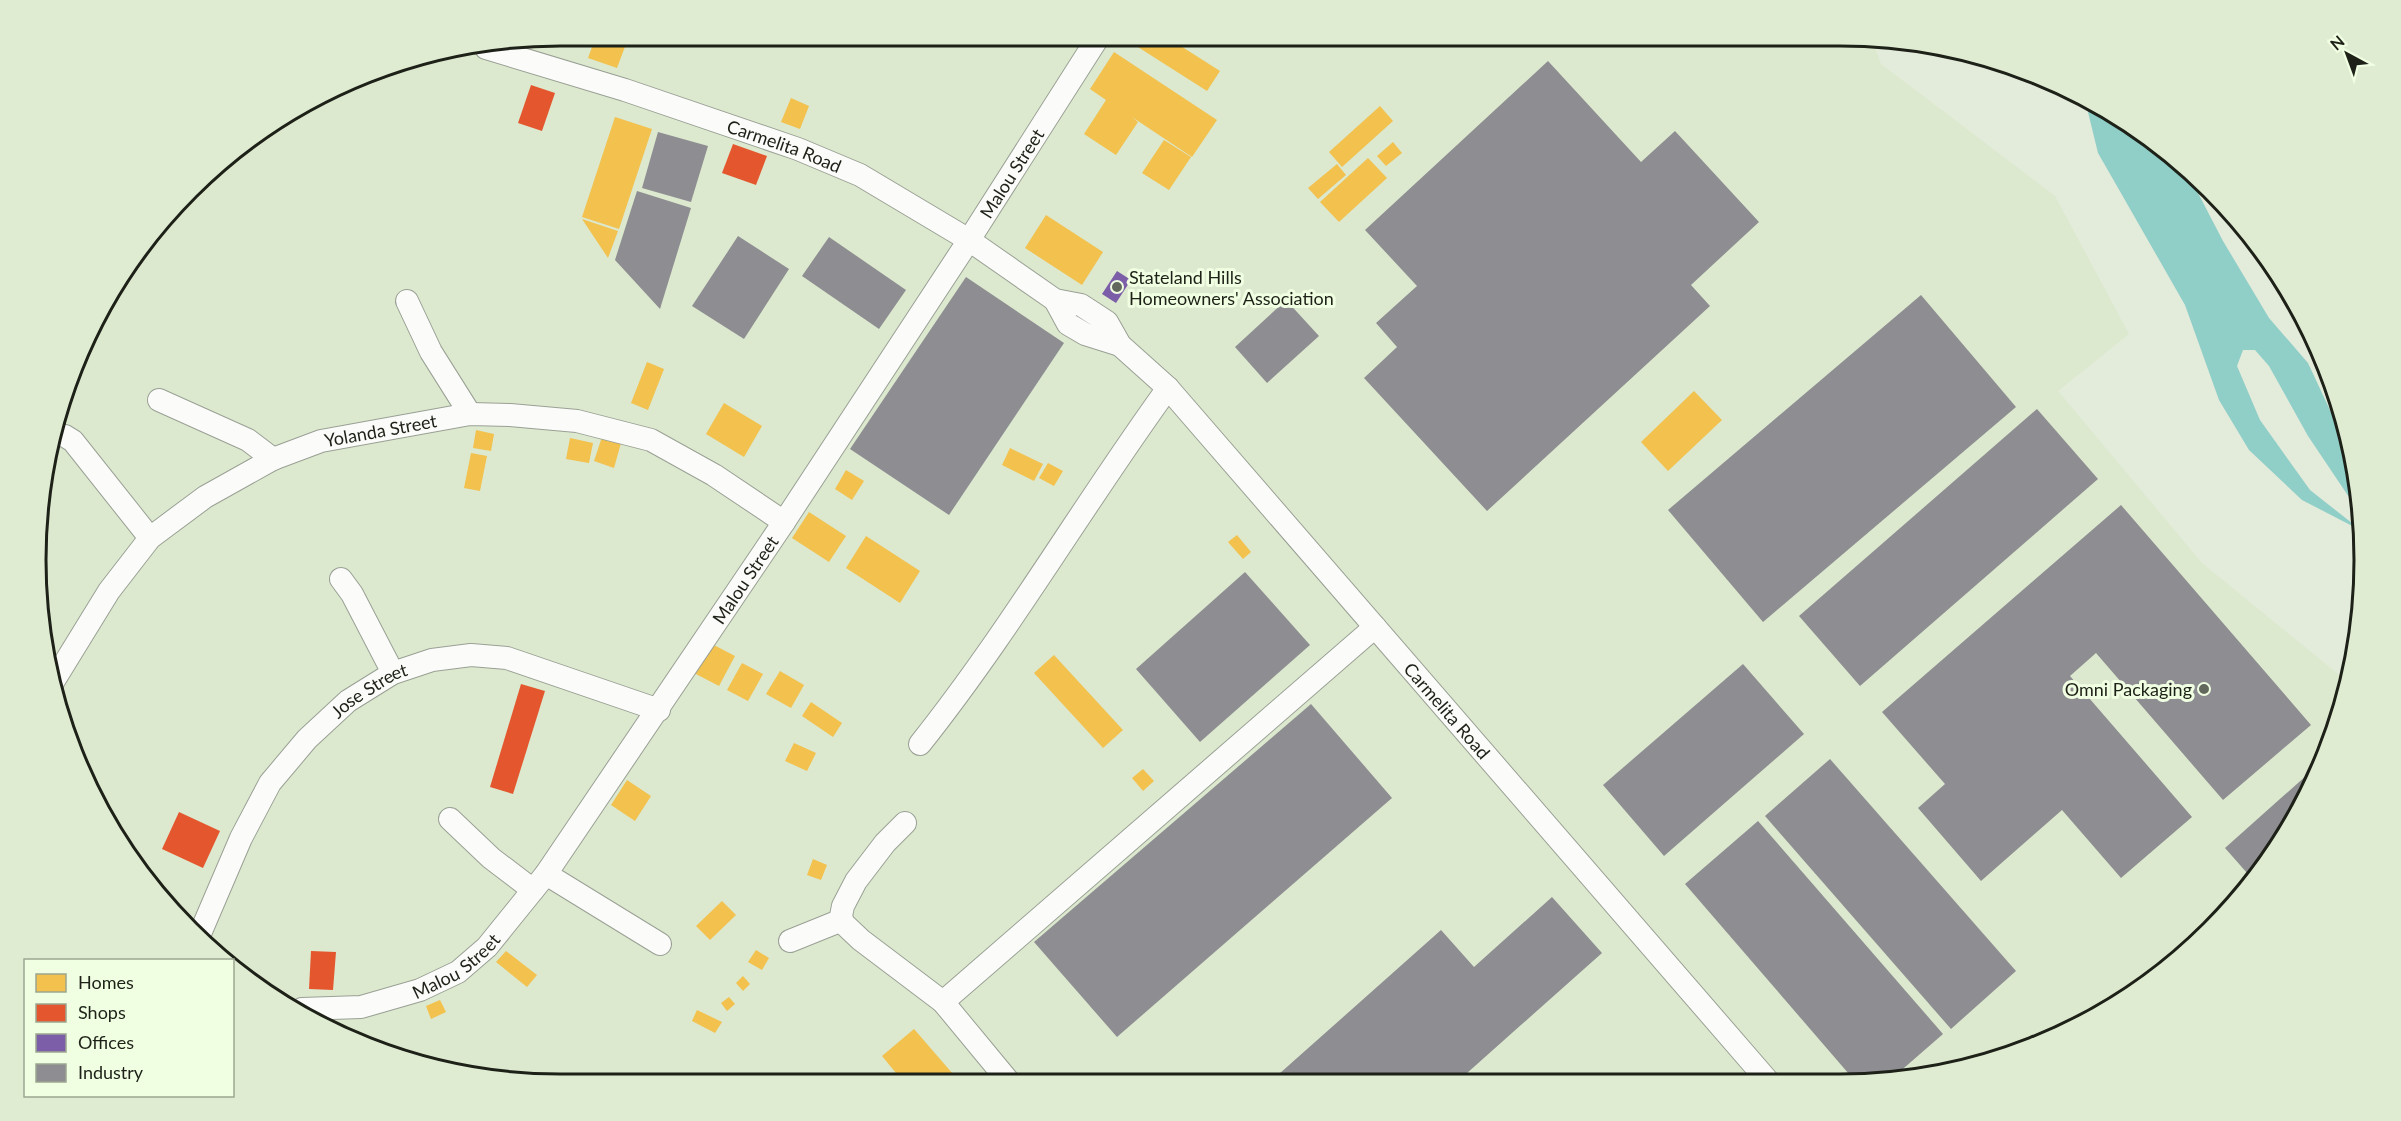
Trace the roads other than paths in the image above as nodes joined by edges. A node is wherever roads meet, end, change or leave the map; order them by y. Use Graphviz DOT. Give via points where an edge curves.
graph roads {
  1 [pos="1093,46"];
  2 [pos="495,51"];
  3 [pos="969,240"];
  4 [pos="407,301"];
  5 [pos="1168,388"];
  6 [pos="159,400"];
  7 [pos="470,414"];
  8 [pos="62,435"];
  9 [pos="273,459"];
  10 [pos="784,522"];
  11 [pos="150,538"];
  12 [pos="341,579"];
  13 [pos="1375,627"];
  14 [pos="59,673"];
  15 [pos="393,673"];
  16 [pos="659,710"];
  17 [pos="920,744"];
  18 [pos="450,819"];
  19 [pos="904,823"];
  20 [pos="540,882"];
  21 [pos="843,920"];
  22 [pos="202,929"];
  23 [pos="790,941"];
  24 [pos="660,944"];
  25 [pos="943,1002"];
  26 [pos="309,1009"];
  27 [pos="1003,1074"];
  28 [pos="1762,1074"];
  1 -- 3 [label="street, Malou Street"];
  2 -- 3 [label="street, Carmelita Road" via="798,149 860,175"];
  3 -- 5 [label="street, Carmelita Road" via="1055,300 1081,305 1107,322 1120,345"];
  3 -- 10 [label="street, Malou Street"];
  4 -- 7 [label="street" via="431,352"];
  5 -- 13 [label="street, Carmelita Road"];
  5 -- 17 [label="street" via="953,703"];
  6 -- 9 [label="street" via="248,440"];
  7 -- 9 [label="street, Yolanda Street" via="321,441"];
  7 -- 10 [label="street, Yolanda Street" via="577,421 651,440 714,475"];
  8 -- 11 [label="street" via="73,441"];
  9 -- 11 [label="street, Yolanda Street" via="205,497"];
  10 -- 16 [label="street, Malou Street"];
  11 -- 14 [label="street, Yolanda Street" via="109,591"];
  12 -- 15 [label="street"];
  13 -- 25 [label="street"];
  13 -- 28 [label="street, Carmelita Road"];
  15 -- 16 [label="street, Jose Street" via="432,660 471,655 507,657"];
  15 -- 22 [label="street, Jose Street" via="348,701 307,739 270,783 241,838"];
  16 -- 20 [label="street, Malou Street"];
  18 -- 20 [label="street" via="490,858"];
  19 -- 21 [label="street" via="856,880 843,906"];
  20 -- 24 [label="street"];
  20 -- 26 [label="street, Malou Street" via="487,947 458,972 420,990 360,1007"];
  21 -- 23 [label="street"];
  21 -- 25 [label="street" via="861,940"];
  25 -- 27 [label="street"];
}
